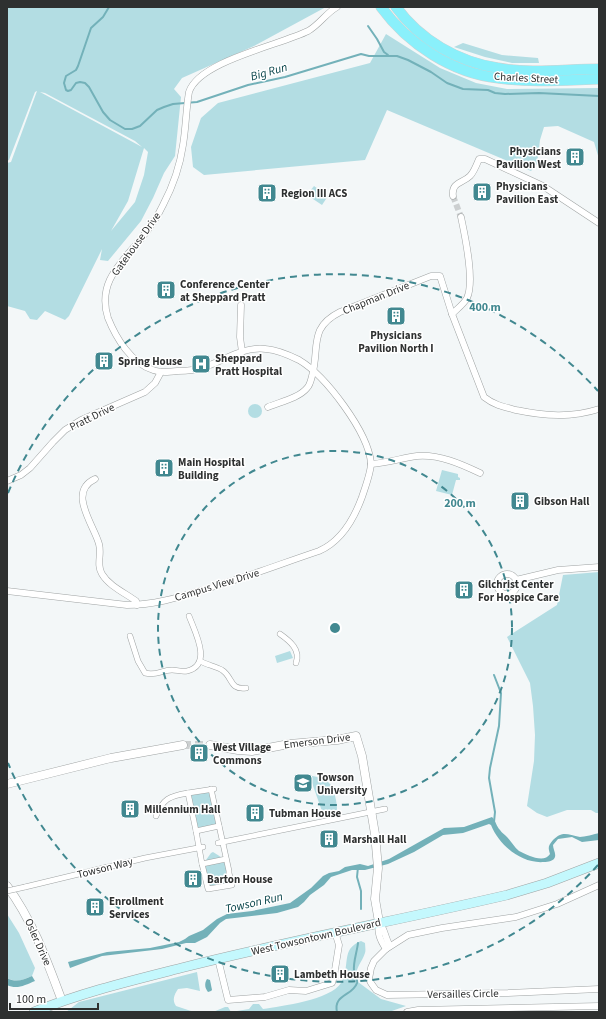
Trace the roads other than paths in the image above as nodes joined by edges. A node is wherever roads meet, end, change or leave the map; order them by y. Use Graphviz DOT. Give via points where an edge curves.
graph roads {
  1 [pos="337,7"];
  2 [pos="381,7"];
  3 [pos="388,7"];
  4 [pos="396,7"];
  5 [pos="424,36"];
  6 [pos="599,68"];
  7 [pos="599,79"];
  8 [pos="453,196"];
  9 [pos="460,217"];
  10 [pos="599,223"];
  11 [pos="241,305"];
  12 [pos="452,314"];
  13 [pos="242,352"];
  14 [pos="313,371"];
  15 [pos="161,372"];
  16 [pos="268,407"];
  17 [pos="599,409"];
  18 [pos="371,464"];
  19 [pos="480,473"];
  20 [pos="95,479"];
  21 [pos="7,481"];
  22 [pos="599,567"];
  23 [pos="516,580"];
  24 [pos="7,591"];
  25 [pos="136,605"];
  26 [pos="189,616"];
  27 [pos="280,634"];
  28 [pos="130,636"];
  29 [pos="200,661"];
  30 [pos="296,663"];
  31 [pos="246,688"];
  32 [pos="183,745"];
  33 [pos="210,745"];
  34 [pos="7,784"];
  35 [pos="188,793"];
  36 [pos="385,809"];
  37 [pos="372,812"];
  38 [pos="156,816"];
  39 [pos="219,826"];
  40 [pos="196,831"];
  41 [pos="220,843"];
  42 [pos="201,847"];
  43 [pos="226,858"];
  44 [pos="599,863"];
  45 [pos="202,864"];
  46 [pos="599,885"];
  47 [pos="7,886"];
  48 [pos="7,891"];
  49 [pos="379,922"];
  50 [pos="335,932"];
  51 [pos="388,947"];
  52 [pos="218,959"];
  53 [pos="599,989"];
  54 [pos="62,1001"];
  55 [pos="599,1006"];
  56 [pos="507,1010"];
  57 [pos="34,1012"];
  58 [pos="408,1012"];
  1 -- 15 [label="street, Gatehouse Drive" via="308,31 211,70 190,89 175,178 147,232 114,271 106,295 108,317 122,344 130,355 143,365"];
  2 -- 7 [label="main road, Charles Street" via="397,28 420,46 457,67 497,78 532,81"];
  3 -- 5 [label="main road" via="406,28"];
  4 -- 5 [label="main road, Charles Street"];
  5 -- 6 [label="main road, Charles Street" via="465,59 499,68"];
  8 -- 10 [label="street" via="457,184 470,177 479,158 485,159 543,186"];
  9 -- 12 [label="street" via="467,250 470,285 466,300"];
  11 -- 13 [label="street"];
  12 -- 14 [label="street, Chapman Drive" via="440,276 431,276 340,312 320,328"];
  12 -- 17 [label="street" via="484,397 489,401 515,410 552,416"];
  13 -- 14 [label="street, Gatehouse Drive" via="258,349 276,351 300,360"];
  13 -- 15 [label="street, Gatehouse Drive" via="198,369"];
  14 -- 16 [label="street" via="307,388 300,394"];
  14 -- 18 [label="street, Gatehouse Drive" via="358,425"];
  15 -- 21 [label="street, Pratt Drive" via="155,383 145,392 65,430 30,468"];
  18 -- 19 [label="street" via="428,456 457,463"];
  18 -- 25 [label="street, Campus View Drive" via="356,512 340,536 325,548 209,588 159,602"];
  20 -- 25 [label="street" via="88,483 82,498 100,546 98,566 105,578 136,601"];
  22 -- 23 [label="street" via="558,570"];
  24 -- 25 [label="street, Campus View Drive"];
  26 -- 29 [label="street" via="201,651"];
  27 -- 30 [label="street" via="293,643 298,658"];
  28 -- 29 [label="street" via="145,673 157,674 170,670 185,672 197,666"];
  29 -- 31 [label="street" via="223,671 236,688"];
  32 -- 34 [label="street" via="111,758"];
  33 -- 37 [label="street, Emerson Drive" via="252,751 356,736"];
  35 -- 38 [label="street" via="166,800"];
  35 -- 39 [label="street" via="212,789"];
  35 -- 40 [label="street"];
  36 -- 37 [label="street"];
  37 -- 41 [label="street"];
  37 -- 49 [label="street, Emerson Drive" via="378,868 376,899"];
  39 -- 40 [label="street"];
  39 -- 41 [label="street"];
  40 -- 42 [label="street"];
  41 -- 43 [label="street"];
  42 -- 45 [label="street"];
  42 -- 48 [label="street, Towson Way, bridge"];
  43 -- 45 [label="street"];
  43 -- 45 [label="street" via="232,885 208,889"];
  44 -- 49 [label="main road, West Towsontown Boulevard" via="507,895"];
  46 -- 51 [label="street, Versailles Circle" via="532,913 408,935"];
  47 -- 54 [label="street, Osler Drive" via="33,929"];
  49 -- 50 [label="main road, West Towsontown Boulevard"];
  49 -- 51 [label="street" via="380,939"];
  50 -- 52 [label="main road, West Towsontown Boulevard"];
  50 -- 52 [label="street" via="338,945 332,983 306,991 289,990 265,997 228,1000"];
  51 -- 53 [label="street, Versailles Circle" via="372,964 369,974 369,979 376,990 387,995"];
  52 -- 54 [label="main road, West Towsontown Boulevard"];
  54 -- 57 [label="main road, West Towsontown Boulevard"];
  55 -- 56 [label="street"];
  56 -- 58 [label="street"];
}
